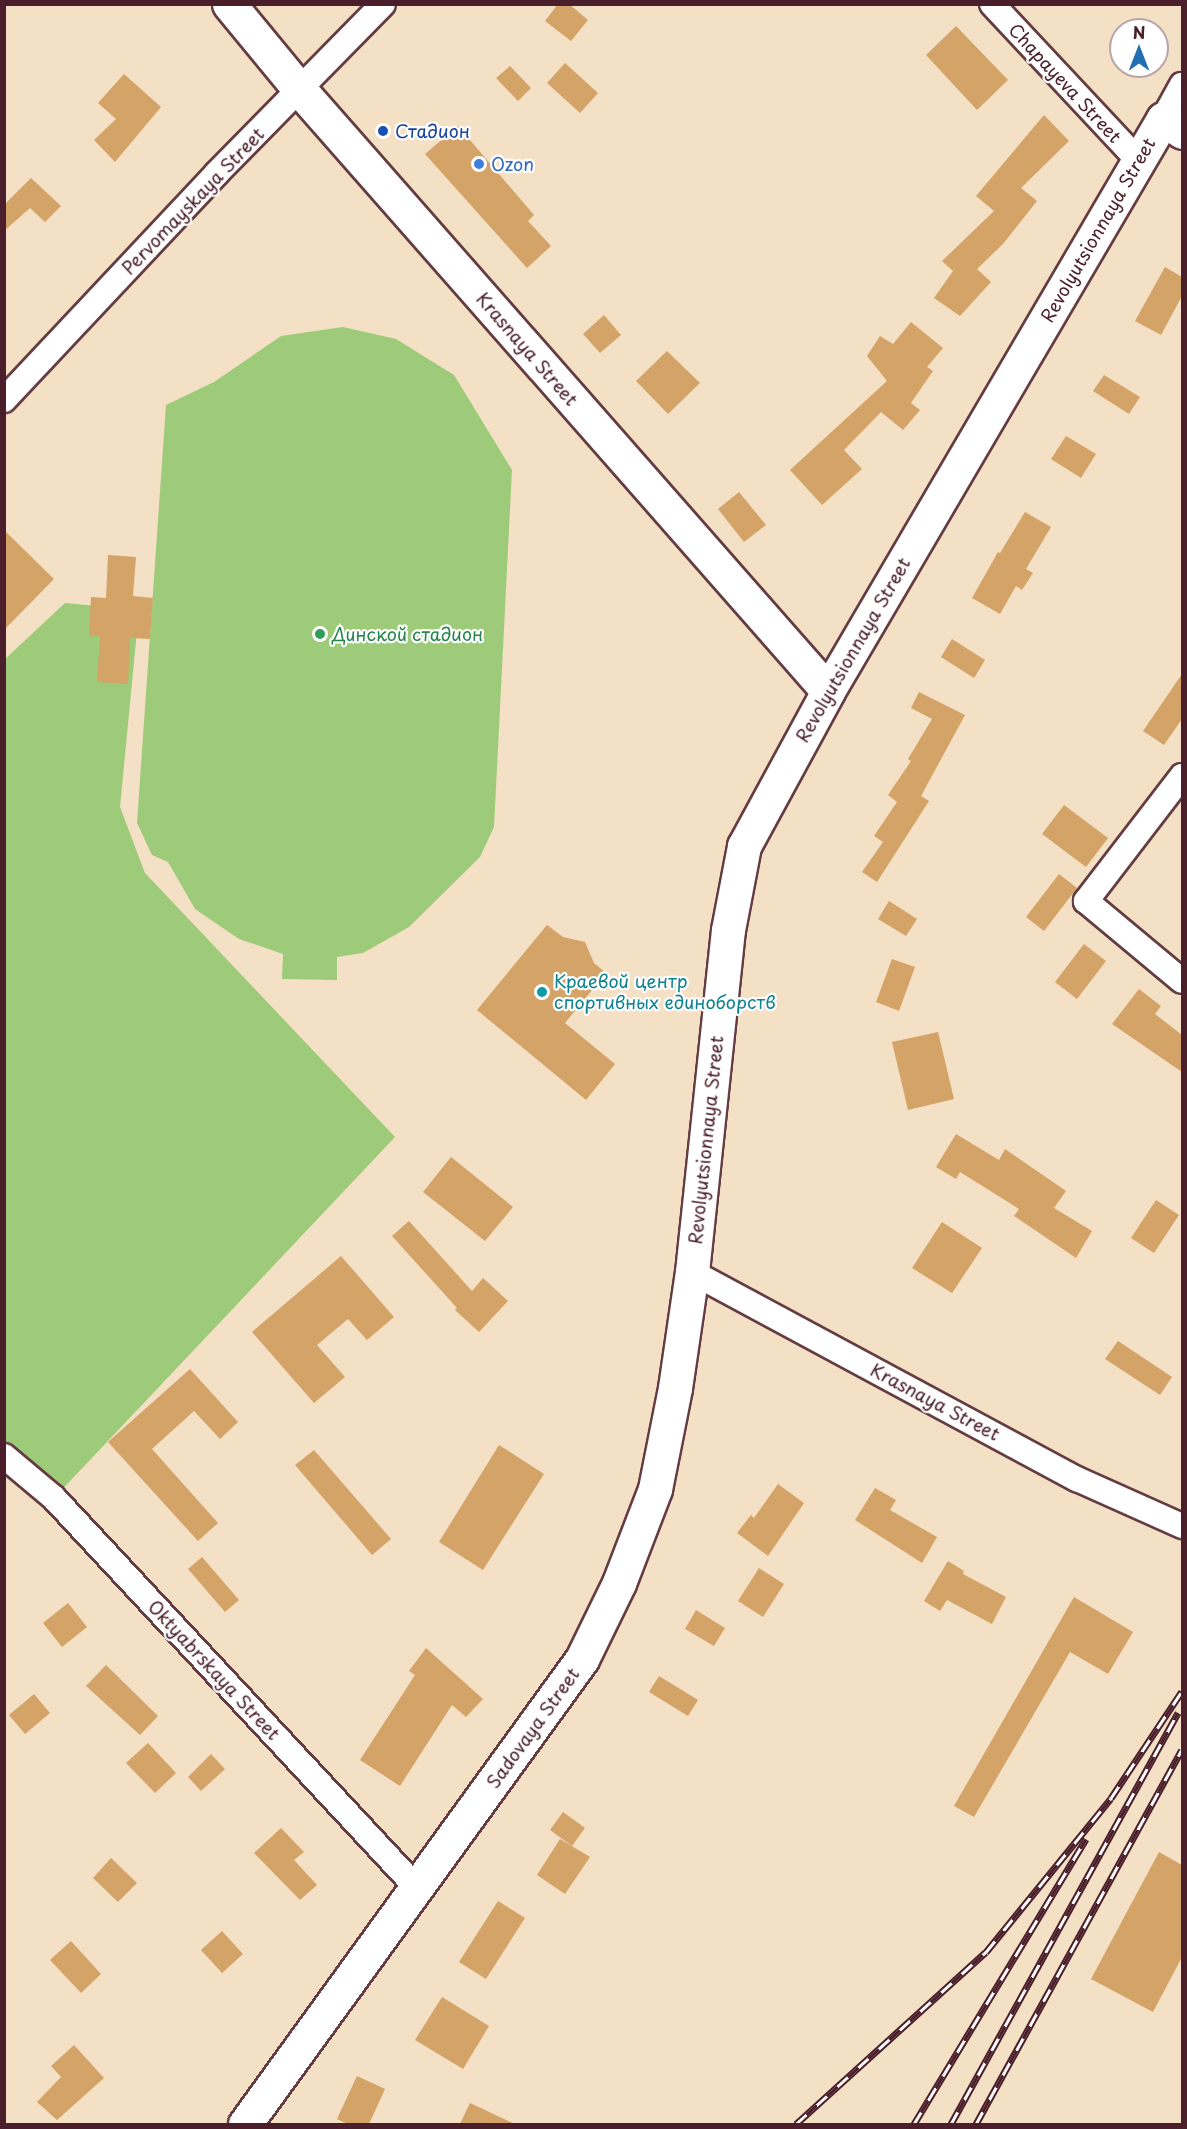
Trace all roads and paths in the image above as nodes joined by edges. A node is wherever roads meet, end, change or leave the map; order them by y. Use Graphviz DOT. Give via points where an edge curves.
graph roads {
  1 [pos="229,4"];
  2 [pos="383,4"];
  3 [pos="992,4"];
  4 [pos="1182,85"];
  5 [pos="300,90"];
  6 [pos="1173,126"];
  7 [pos="1139,161"];
  8 [pos="4,400"];
  9 [pos="828,691"];
  10 [pos="1182,776"];
  11 [pos="1182,981"];
  12 [pos="692,1272"];
  13 [pos="4,1456"];
  14 [pos="1182,1526"];
  15 [pos="418,1889"];
  16 [pos="245,2124"];
  1 -- 5 [label="street, Krasnaya Street"];
  2 -- 5 [label="street, Pervomayskaya Street"];
  3 -- 7 [label="street, Chapayeva Street"];
  4 -- 6 [label="street, Revolyutsionnaya Street"];
  5 -- 8 [label="street, Pervomayskaya Street"];
  5 -- 9 [label="street, Krasnaya Street"];
  6 -- 7 [label="street, Revolyutsionnaya Street"];
  7 -- 9 [label="street, Revolyutsionnaya Street"];
  9 -- 12 [label="street, Revolyutsionnaya Street" via="744,846 728,930"];
  10 -- 11 [label="street" via="1086,901"];
  12 -- 14 [label="street, Krasnaya Street" via="1077,1479"];
  12 -- 15 [label="street, Sadovaya Street" via="655,1489 619,1582 582,1659"];
  13 -- 15 [label="street, Oktyabrskaya Street" via="54,1498"];
  15 -- 16 [label="street, Sadovaya Street"];
}
